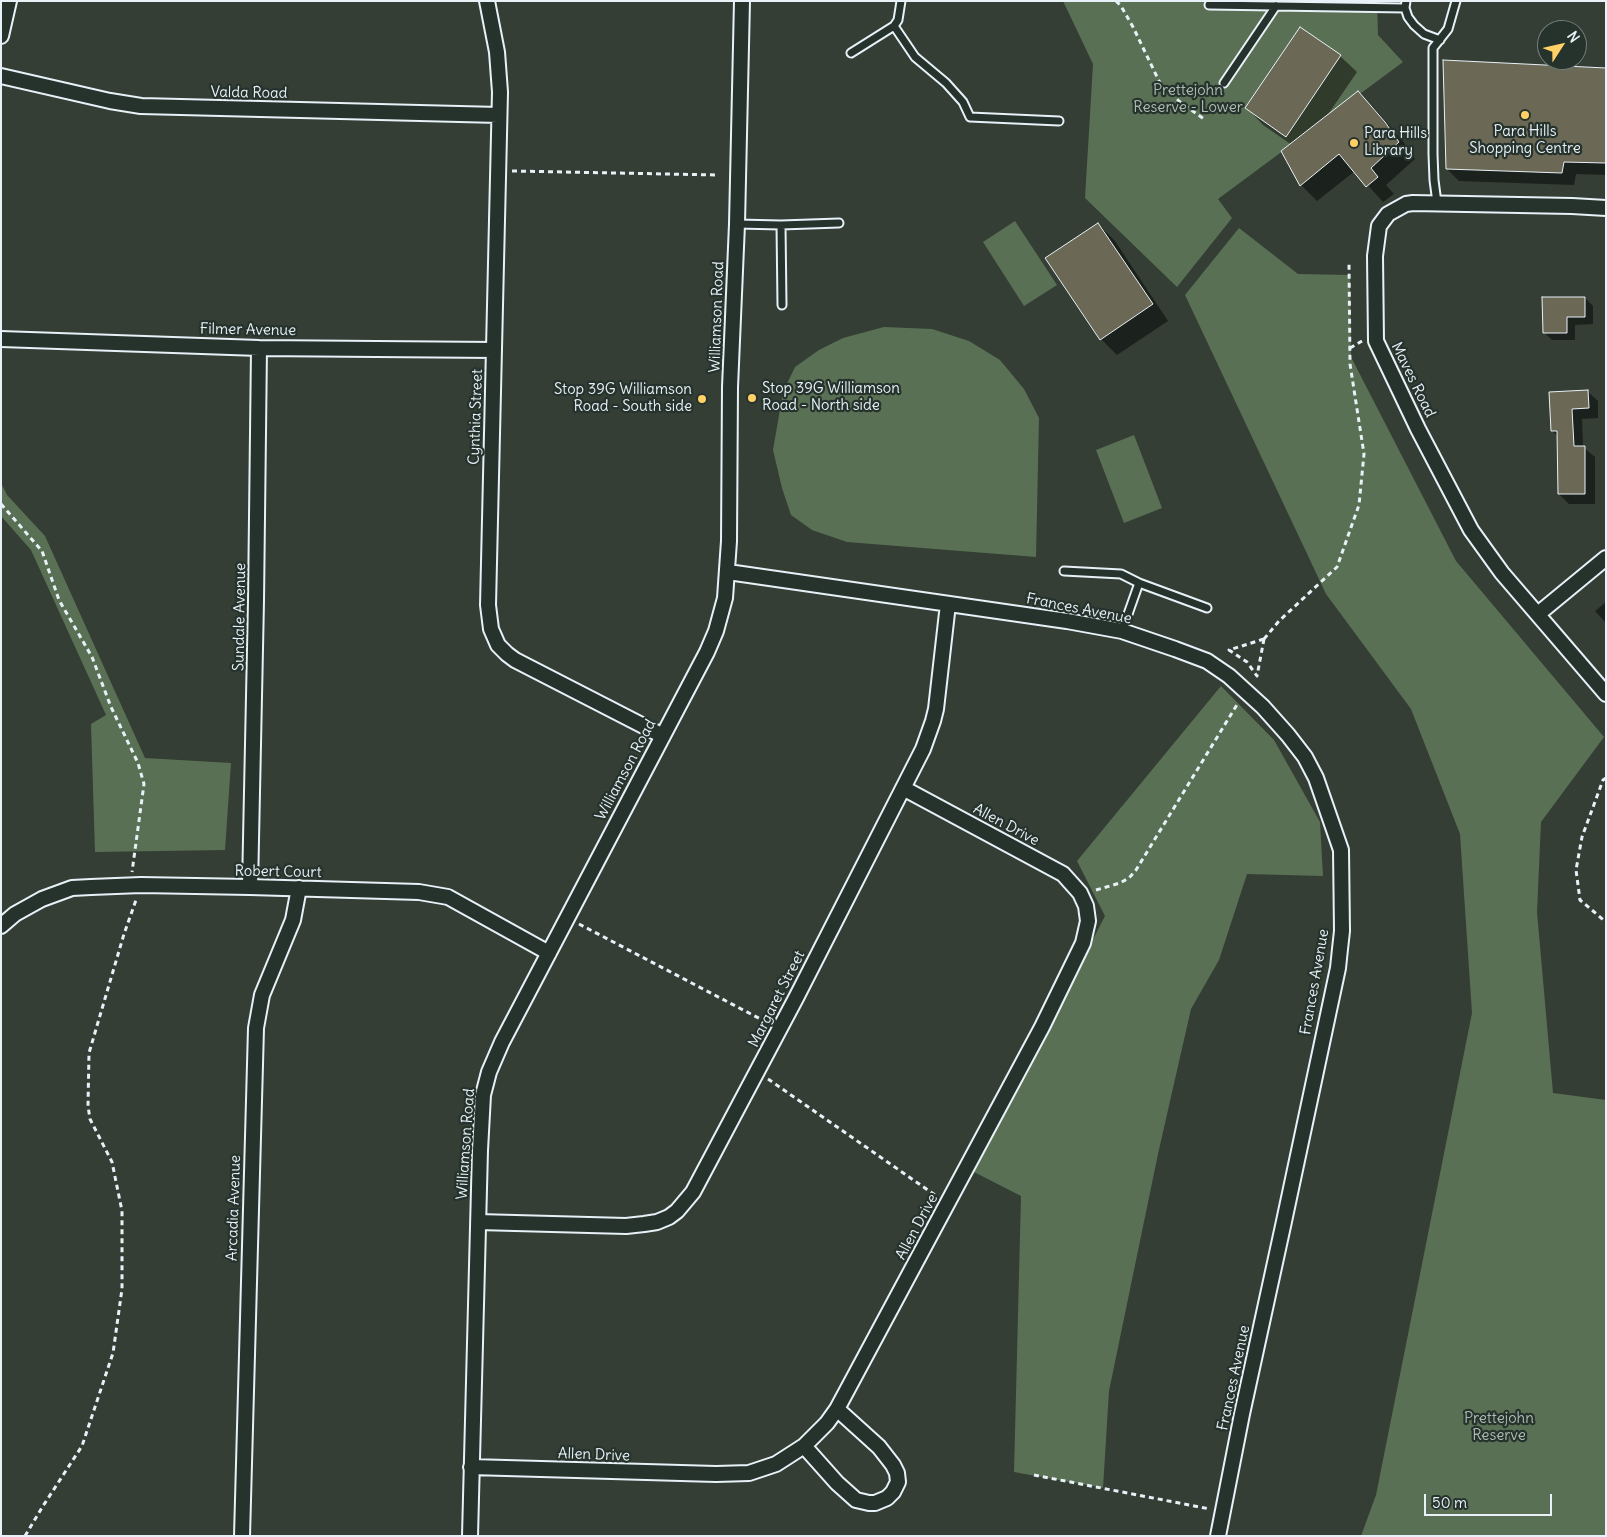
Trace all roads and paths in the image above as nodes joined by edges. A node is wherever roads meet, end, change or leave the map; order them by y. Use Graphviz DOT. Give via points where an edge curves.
graph roads {
  1 [pos="10,1"];
  2 [pos="487,1"];
  3 [pos="742,1"];
  4 [pos="901,1"];
  5 [pos="1116,1"];
  6 [pos="1456,1"];
  7 [pos="1208,5"];
  8 [pos="1405,5"];
  9 [pos="1276,6"];
  10 [pos="894,26"];
  11 [pos="1,36"];
  12 [pos="1440,40"];
  13 [pos="851,53"];
  14 [pos="1,76"];
  15 [pos="1224,83"];
  16 [pos="500,116"];
  17 [pos="1204,119"];
  18 [pos="1059,121"];
  19 [pos="498,171"];
  20 [pos="718,175"];
  21 [pos="1438,203"];
  22 [pos="1606,208"];
  23 [pos="839,223"];
  24 [pos="737,224"];
  25 [pos="781,225"];
  26 [pos="1349,263"];
  27 [pos="782,305"];
  28 [pos="1,339"];
  29 [pos="1367,339"];
  30 [pos="259,348"];
  31 [pos="1350,348"];
  32 [pos="494,350"];
  33 [pos="1,504"];
  34 [pos="1606,558"];
  35 [pos="1064,571"];
  36 [pos="728,572"];
  37 [pos="1139,583"];
  38 [pos="948,604"];
  39 [pos="1207,608"];
  40 [pos="1538,614"];
  41 [pos="1122,631"];
  42 [pos="1264,639"];
  43 [pos="1606,694"];
  44 [pos="1242,696"];
  45 [pos="663,736"];
  46 [pos="1606,778"];
  47 [pos="904,788"];
  48 [pos="136,885"];
  49 [pos="250,887"];
  50 [pos="300,888"];
  51 [pos="1096,890"];
  52 [pos="567,918"];
  53 [pos="1606,922"];
  54 [pos="1,926"];
  55 [pos="549,953"];
  56 [pos="780,1029"];
  57 [pos="757,1072"];
  58 [pos="948,1204"];
  59 [pos="478,1222"];
  60 [pos="837,1409"];
  61 [pos="804,1446"];
  62 [pos="471,1467"];
  63 [pos="1034,1475"];
  64 [pos="1222,1512"];
  65 [pos="26,1536"];
  66 [pos="242,1536"];
  67 [pos="470,1536"];
  68 [pos="1218,1536"];
  1 -- 11 [label="street"];
  2 -- 16 [label="street, Cynthia Street" via="499,74"];
  3 -- 24 [label="street, Williamson Road"];
  4 -- 10 [label="lane"];
  5 -- 17 [label="path" via="1133,27 1160,83"];
  6 -- 12 [label="lane" via="1448,29"];
  7 -- 9 [label="lane"];
  8 -- 9 [label="lane"];
  8 -- 12 [label="lane" via="1414,25 1424,34"];
  9 -- 15 [label="lane"];
  10 -- 13 [label="lane"];
  10 -- 18 [label="lane" via="915,57 963,102 968,119"];
  12 -- 21 [label="lane" via="1433,48 1433,162"];
  14 -- 16 [label="street, Valda Road" via="148,107"];
  16 -- 19 [label="street, Cynthia Street"];
  19 -- 20 [label="path"];
  19 -- 32 [label="street, Cynthia Street"];
  21 -- 22 [label="street, Maves Road"];
  21 -- 40 [label="street, Maves Road" via="1400,206 1379,226 1375,256 1376,341 1471,530"];
  23 -- 25 [label="lane"];
  24 -- 25 [label="lane"];
  24 -- 36 [label="street, Williamson Road" via="730,388"];
  25 -- 27 [label="lane"];
  26 -- 31 [label="path"];
  28 -- 30 [label="street, Filmer Avenue"];
  29 -- 31 [label="path"];
  30 -- 32 [label="street, Filmer Avenue"];
  30 -- 49 [label="street, Sundale Avenue"];
  31 -- 42 [label="path" via="1364,454 1359,505 1337,566"];
  32 -- 45 [label="street, Cynthia Street" via="488,605 494,638 516,660"];
  33 -- 48 [label="path" via="42,551 59,600 92,657 138,763 144,784"];
  34 -- 40 [label="street"];
  35 -- 37 [label="lane" via="1120,574"];
  36 -- 38 [label="street, Frances Avenue"];
  36 -- 45 [label="street, Williamson Road" via="716,631"];
  37 -- 39 [label="lane"];
  37 -- 41 [label="lane"];
  38 -- 41 [label="street, Frances Avenue"];
  38 -- 47 [label="street, Margaret Street" via="933,721"];
  40 -- 43 [label="street, Maves Road"];
  41 -- 64 [label="street, Frances Avenue" via="1207,661 1263,707 1305,757 1322,793 1341,850 1342,931 1338,968"];
  42 -- 42 [label="path" via="1229,650 1247,662 1257,676"];
  44 -- 51 [label="path" via="1136,870 1120,883"];
  45 -- 52 [label="street, Williamson Road"];
  46 -- 53 [label="path" via="1582,837 1576,870 1580,900"];
  47 -- 56 [label="street, Margaret Street"];
  47 -- 58 [label="street, Allen Drive" via="1063,874 1080,893 1087,914 1085,935 1042,1028"];
  48 -- 49 [label="street, Robert Court"];
  48 -- 54 [label="street, Robert Court" via="63,891 15,914"];
  48 -- 65 [label="path" via="89,1053 90,1120 112,1162 122,1211 122,1289 113,1353 82,1446"];
  49 -- 50 [label="street, Robert Court"];
  50 -- 55 [label="street, Robert Court" via="419,892 448,897"];
  50 -- 66 [label="street, Arcadia Avenue" via="293,920 262,995 256,1028"];
  52 -- 55 [label="street, Williamson Road"];
  52 -- 56 [label="path"];
  55 -- 59 [label="street, Williamson Road" via="489,1072 483,1095"];
  56 -- 57 [label="street, Margaret Street"];
  57 -- 58 [label="path"];
  57 -- 59 [label="street, Margaret Street" via="693,1192 669,1217 626,1226"];
  58 -- 60 [label="street, Allen Drive"];
  59 -- 62 [label="street, Williamson Road"];
  60 -- 61 [label="street, Allen Drive"];
  60 -- 61 [label="street" via="879,1447 893,1465 898,1482 893,1492 887,1498 869,1504 856,1500"];
  61 -- 62 [label="street, Allen Drive" via="768,1468 741,1474"];
  62 -- 67 [label="street, Williamson Road"];
  63 -- 64 [label="path"];
  64 -- 68 [label="street, Frances Avenue"];
}
